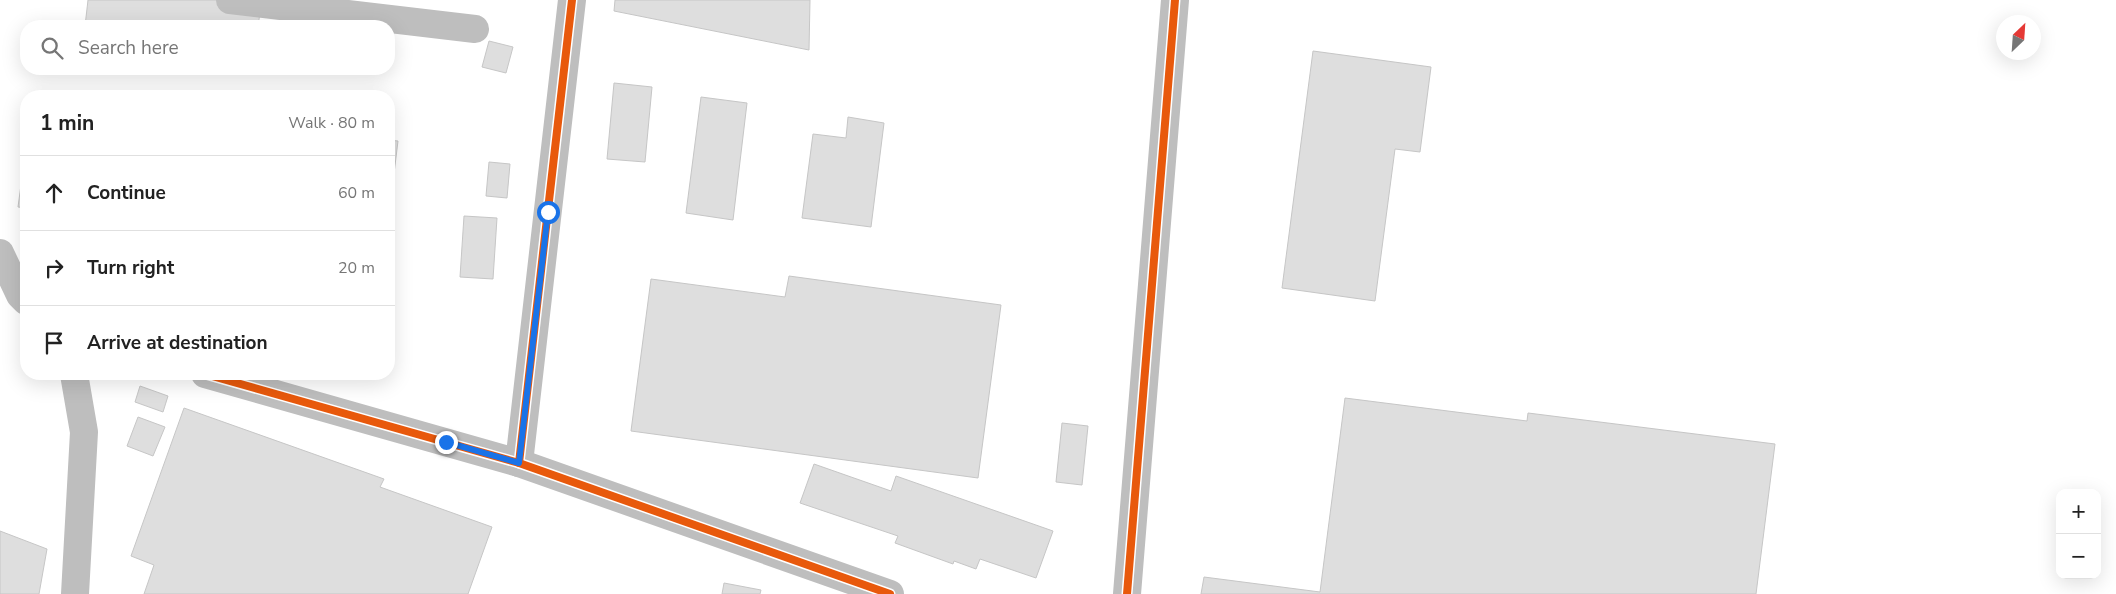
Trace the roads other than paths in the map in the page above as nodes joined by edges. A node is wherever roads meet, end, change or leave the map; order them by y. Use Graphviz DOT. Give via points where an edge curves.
graph roads {
  1 [pos="230,0"];
  2 [pos="572,0"];
  3 [pos="1175,0"];
  4 [pos="475,29"];
  5 [pos="0,253"];
  6 [pos="20,295"];
  7 [pos="75,380"];
  8 [pos="226,380"];
  9 [pos="519,463"];
  10 [pos="75,594"];
  11 [pos="890,594"];
  12 [pos="1128,594"];
  1 -- 4 [label="street"];
  2 -- 9 [label="street"];
  3 -- 12 [label="street"];
  5 -- 6 [label="street"];
  7 -- 10 [label="street" via="84,432"];
  8 -- 9 [label="street"];
  9 -- 11 [label="street"];
}
